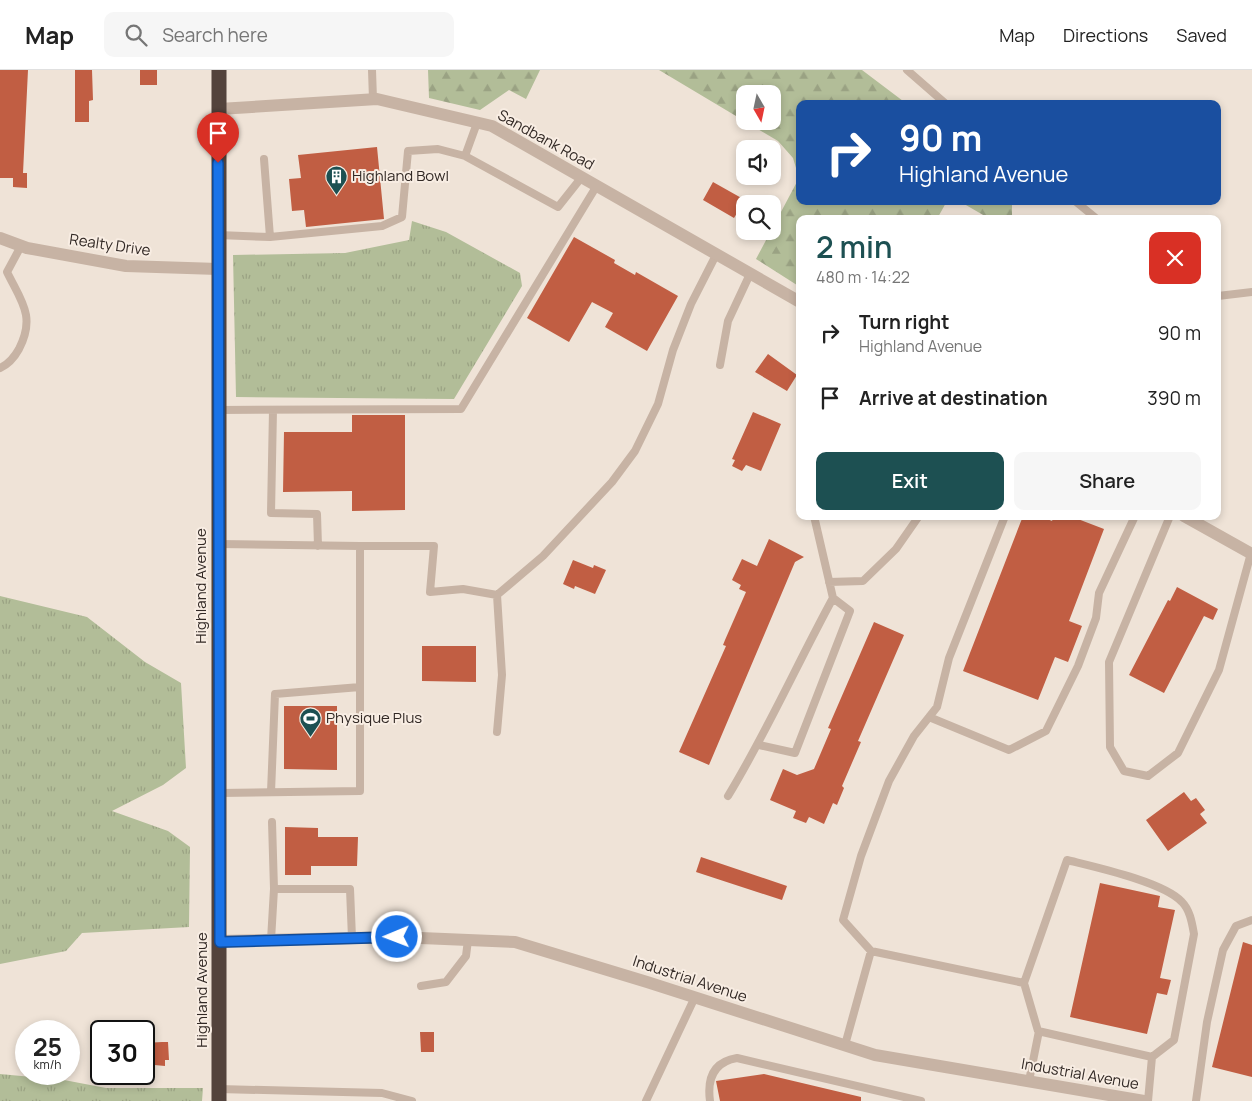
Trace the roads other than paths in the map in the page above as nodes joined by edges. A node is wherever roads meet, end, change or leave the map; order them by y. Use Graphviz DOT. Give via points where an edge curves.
graph roads {
  1 [pos="219,70"];
  2 [pos="372,70"];
  3 [pos="907,70"];
  4 [pos="373,99"];
  5 [pos="941,100"];
  6 [pos="219,108"];
  7 [pos="477,123"];
  8 [pos="466,156"];
  9 [pos="264,160"];
  10 [pos="581,178"];
  11 [pos="596,187"];
  12 [pos="1079,205"];
  13 [pos="1092,215"];
  14 [pos="218,235"];
  15 [pos="270,237"];
  16 [pos="0,238"];
  17 [pos="21,246"];
  18 [pos="716,255"];
  19 [pos="218,269"];
  20 [pos="4,271"];
  21 [pos="750,274"];
  22 [pos="1252,292"];
  23 [pos="1221,296"];
  24 [pos="796,300"];
  25 [pos="720,365"];
  26 [pos="0,368"];
  27 [pos="218,410"];
  28 [pos="273,410"];
  29 [pos="815,520"];
  30 [pos="916,520"];
  31 [pos="1003,520"];
  32 [pos="1133,520"];
  33 [pos="1168,520"];
  34 [pos="1191,520"];
  35 [pos="219,544"];
  36 [pos="318,546"];
  37 [pos="360,546"];
  38 [pos="1252,553"];
  39 [pos="829,582"];
  40 [pos="497,595"];
  41 [pos="833,598"];
  42 [pos="360,687"];
  43 [pos="929,717"];
  44 [pos="497,732"];
  45 [pos="759,745"];
  46 [pos="272,792"];
  47 [pos="220,793"];
  48 [pos="728,796"];
  49 [pos="272,822"];
  50 [pos="274,889"];
  51 [pos="1252,920"];
  52 [pos="352,938"];
  53 [pos="271,940"];
  54 [pos="468,940"];
  55 [pos="220,942"];
  56 [pos="871,951"];
  57 [pos="1024,983"];
  58 [pos="421,986"];
  59 [pos="695,997"];
  60 [pos="1040,1031"];
  61 [pos="845,1045"];
  62 [pos="1152,1057"];
  63 [pos="1029,1082"];
  64 [pos="219,1095"];
  65 [pos="412,1101"];
  66 [pos="646,1101"];
  67 [pos="710,1101"];
  68 [pos="921,1101"];
  69 [pos="1144,1101"];
  70 [pos="1148,1101"];
  71 [pos="1196,1101"];
  1 -- 6 [label="highway, Highland Avenue"];
  2 -- 4 [label="lane"];
  3 -- 5 [label="lane"];
  4 -- 6 [label="street, Sandbank Road"];
  4 -- 7 [label="street, Sandbank Road"];
  6 -- 14 [label="highway, Highland Avenue"];
  7 -- 8 [label="lane"];
  7 -- 10 [label="street, Sandbank Road" via="492,126"];
  8 -- 10 [label="lane" via="558,207"];
  8 -- 15 [label="lane" via="438,150 408,151 402,218 382,226"];
  9 -- 15 [label="lane"];
  10 -- 11 [label="street, Sandbank Road"];
  11 -- 18 [label="street, Sandbank Road"];
  11 -- 28 [label="lane" via="461,409"];
  12 -- 13 [label="lane"];
  14 -- 15 [label="lane"];
  14 -- 19 [label="highway, Highland Avenue"];
  16 -- 17 [label="street, Realty Drive"];
  17 -- 19 [label="street, Realty Drive" via="126,266"];
  17 -- 20 [label="lane"];
  18 -- 21 [label="street, Sandbank Road"];
  18 -- 40 [label="lane" via="690,304 658,404 635,451 612,482 543,556"];
  19 -- 27 [label="highway, Highland Avenue"];
  20 -- 26 [label="lane" via="23,301 27,327 16,355"];
  21 -- 24 [label="street, Sandbank Road"];
  21 -- 25 [label="lane" via="728,321"];
  22 -- 23 [label="lane"];
  27 -- 28 [label="lane"];
  27 -- 35 [label="highway, Highland Avenue"];
  28 -- 36 [label="lane" via="271,513 317,514"];
  29 -- 39 [label="lane"];
  30 -- 39 [label="lane" via="896,550 863,581"];
  31 -- 43 [label="lane" via="949,658 937,707"];
  32 -- 43 [label="lane" via="1100,593 1096,618 1078,666 1046,731 1009,750"];
  33 -- 38 [label="lane" via="1109,662 1110,747 1124,771 1148,776 1178,753 1219,670"];
  34 -- 38 [label="street"];
  35 -- 36 [label="lane"];
  35 -- 47 [label="highway, Highland Avenue"];
  36 -- 37 [label="lane"];
  37 -- 40 [label="lane" via="434,546 430,592 464,589"];
  37 -- 42 [label="lane"];
  39 -- 41 [label="lane"];
  40 -- 44 [label="lane" via="502,675"];
  41 -- 45 [label="lane" via="805,648"];
  41 -- 45 [label="lane" via="850,611 795,753"];
  42 -- 46 [label="lane" via="275,694"];
  42 -- 46 [label="lane" via="360,791"];
  43 -- 56 [label="lane" via="914,736 889,781 861,856 843,920"];
  45 -- 48 [label="lane"];
  46 -- 47 [label="lane"];
  47 -- 55 [label="highway, Highland Avenue"];
  49 -- 50 [label="lane"];
  50 -- 52 [label="lane" via="350,889"];
  50 -- 53 [label="lane"];
  51 -- 71 [label="lane" via="1236,926 1223,950 1207,1022"];
  52 -- 53 [label="street, Industrial Avenue"];
  52 -- 54 [label="street, Industrial Avenue"];
  53 -- 55 [label="street, Industrial Avenue"];
  54 -- 58 [label="lane" via="466,956 446,982"];
  54 -- 59 [label="street, Industrial Avenue" via="515,942"];
  55 -- 64 [label="highway, Highland Avenue"];
  56 -- 57 [label="lane"];
  56 -- 61 [label="lane"];
  57 -- 60 [label="lane"];
  57 -- 62 [label="lane" via="1067,860 1163,889 1182,901 1191,917 1194,934 1174,1040"];
  59 -- 61 [label="street, Industrial Avenue"];
  59 -- 66 [label="lane"];
  60 -- 62 [label="lane"];
  60 -- 63 [label="lane"];
  61 -- 63 [label="street, Industrial Avenue" via="875,1055"];
  62 -- 70 [label="lane"];
  63 -- 69 [label="street, Industrial Avenue"];
  64 -- 65 [label="lane" via="382,1093"];
  67 -- 68 [label="lane" via="708,1090 713,1070 725,1060 737,1058"];
}
